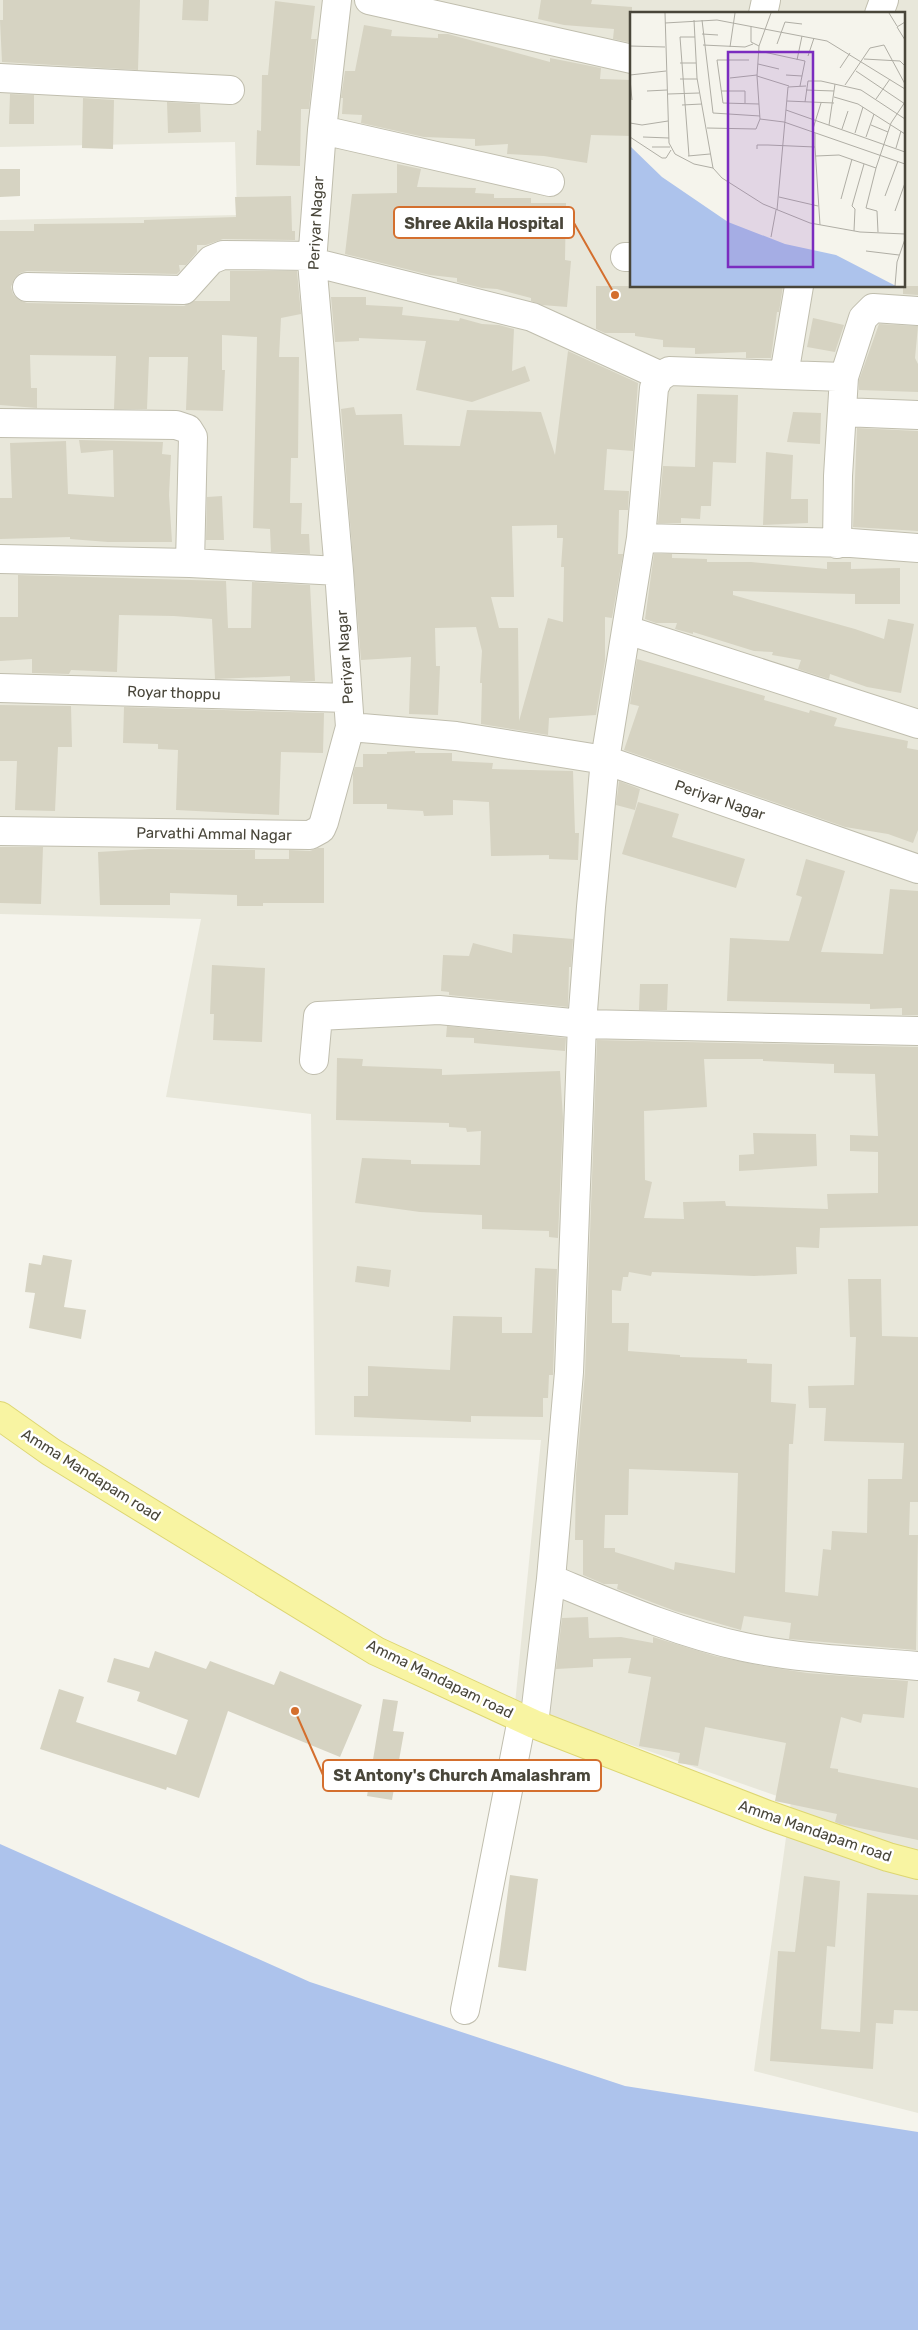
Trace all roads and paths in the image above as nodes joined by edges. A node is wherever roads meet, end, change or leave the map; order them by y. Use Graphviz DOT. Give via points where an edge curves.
graph roads {
  1 [pos="337,0"];
  2 [pos="369,0"];
  3 [pos="884,0"];
  4 [pos="880,12"];
  5 [pos="630,59"];
  6 [pos="0,78"];
  7 [pos="230,90"];
  8 [pos="322,130"];
  9 [pos="550,182"];
  10 [pos="312,259"];
  11 [pos="27,286"];
  12 [pos="799,288"];
  13 [pos="918,311"];
  14 [pos="784,375"];
  15 [pos="661,376"];
  16 [pos="844,376"];
  17 [pos="842,412"];
  18 [pos="918,415"];
  19 [pos="0,424"];
  20 [pos="641,538"];
  21 [pos="837,544"];
  22 [pos="918,548"];
  23 [pos="0,559"];
  24 [pos="190,563"];
  25 [pos="339,571"];
  26 [pos="627,630"];
  27 [pos="0,688"];
  28 [pos="348,698"];
  29 [pos="918,724"];
  30 [pos="350,727"];
  31 [pos="606,760"];
  32 [pos="0,831"];
  33 [pos="918,869"];
  34 [pos="582,1024"];
  35 [pos="918,1031"];
  36 [pos="314,1060"];
  37 [pos="0,1416"];
  38 [pos="551,1578"];
  39 [pos="918,1666"];
  40 [pos="528,1722"];
  41 [pos="918,1865"];
  42 [pos="465,2010"];
  1 -- 8 [label="street, Periyar Nagar"];
  2 -- 5 [label="street"];
  3 -- 4 [label="street"];
  6 -- 7 [label="street"];
  8 -- 9 [label="street"];
  8 -- 10 [label="street, Periyar Nagar"];
  10 -- 11 [label="street" via="223,255 211,260 184,290"];
  10 -- 15 [label="street" via="532,316"];
  10 -- 25 [label="street, Periyar Nagar"];
  12 -- 14 [label="street"];
  13 -- 16 [label="street" via="872,308 865,314"];
  14 -- 15 [label="street" via="669,371"];
  14 -- 16 [label="street"];
  15 -- 20 [label="street" via="654,388"];
  16 -- 17 [label="street"];
  17 -- 18 [label="street"];
  17 -- 21 [label="street"];
  19 -- 24 [label="street" via="176,425 188,429 193,437"];
  20 -- 21 [label="street"];
  20 -- 26 [label="street"];
  21 -- 22 [label="street"];
  23 -- 24 [label="street"];
  24 -- 25 [label="street"];
  25 -- 28 [label="street, Periyar Nagar"];
  26 -- 29 [label="street"];
  26 -- 31 [label="street"];
  27 -- 28 [label="street, Royar thoppu"];
  28 -- 30 [label="street, Periyar Nagar"];
  30 -- 31 [label="street, Periyar Nagar" via="456,736"];
  30 -- 32 [label="street, Parvathi Ammal Nagar" via="324,822 321,829 310,835"];
  31 -- 33 [label="street, Periyar Nagar"];
  31 -- 34 [label="street"];
  34 -- 35 [label="street"];
  34 -- 36 [label="street" via="439,1010 318,1016"];
  34 -- 38 [label="street" via="569,1372"];
  37 -- 40 [label="main road, Amma Mandapam road" via="51,1452 376,1651"];
  38 -- 39 [label="street" via="660,1624 742,1647 773,1653"];
  38 -- 40 [label="street"];
  40 -- 41 [label="main road, Amma Mandapam road" via="768,1815"];
  40 -- 42 [label="street"];
}
